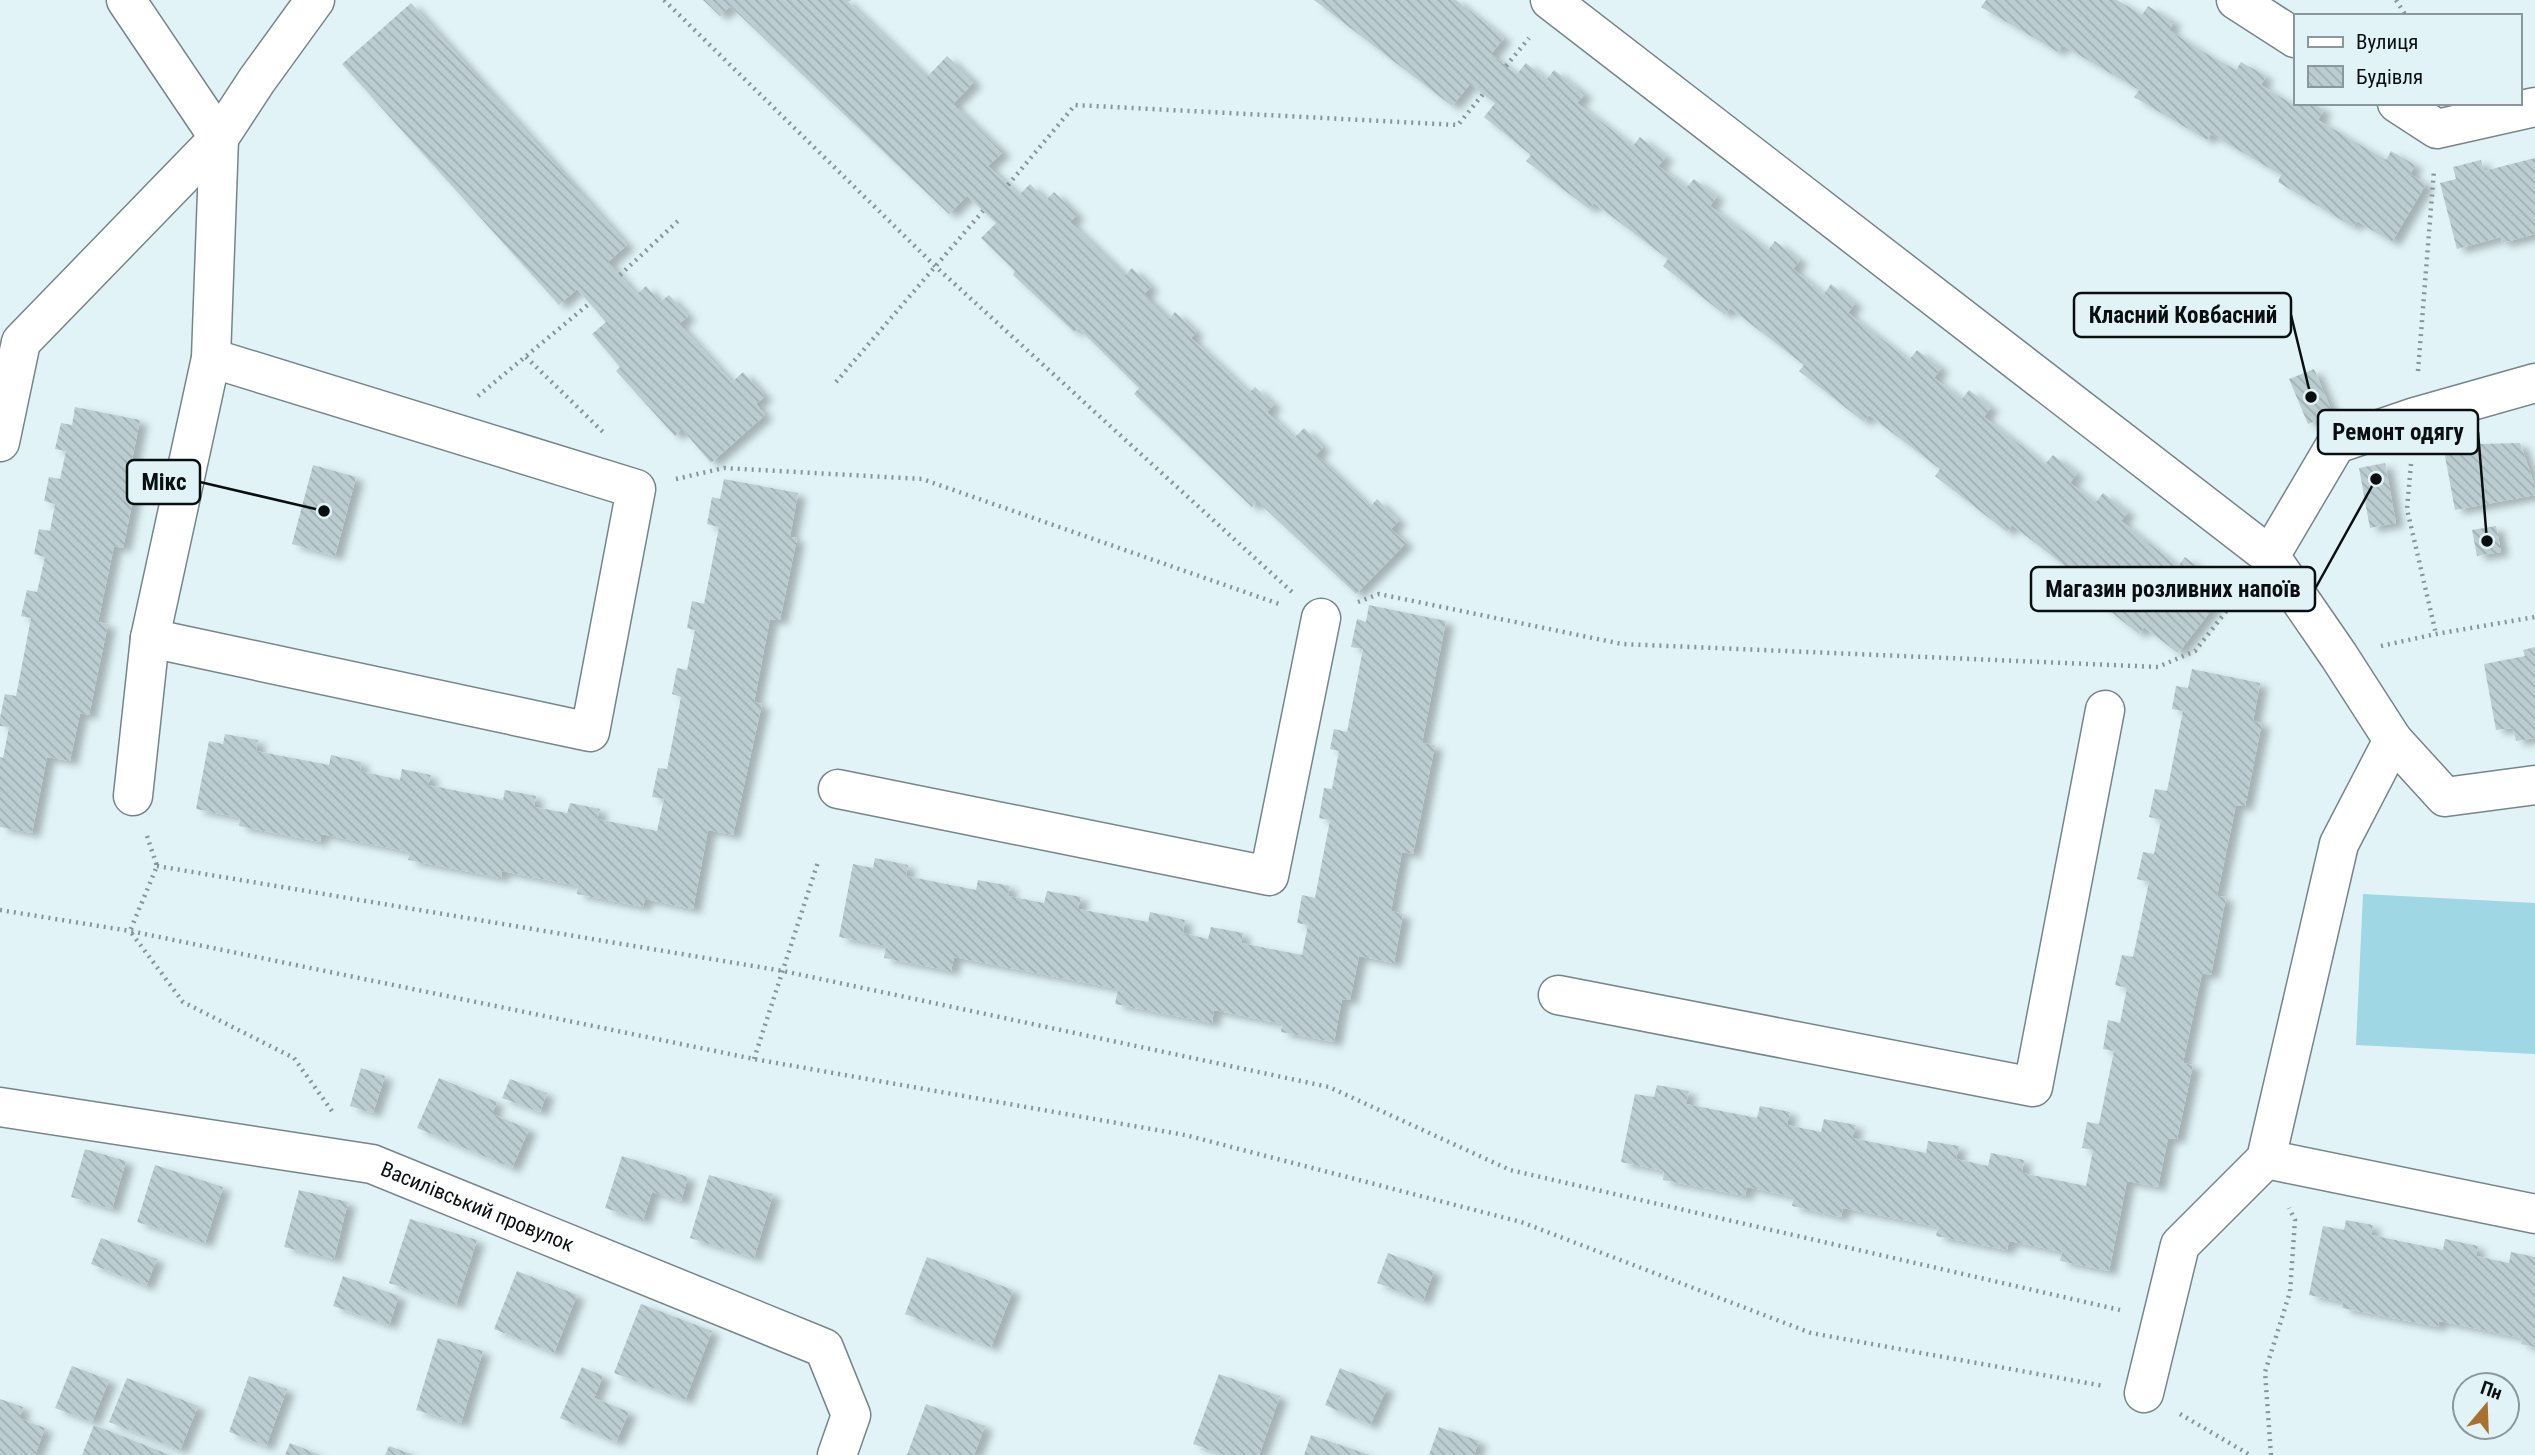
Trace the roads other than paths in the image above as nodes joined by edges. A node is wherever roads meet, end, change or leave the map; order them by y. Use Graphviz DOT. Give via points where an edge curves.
graph roads {
  1 [pos="127,0"];
  2 [pos="316,0"];
  3 [pos="1550,0"];
  4 [pos="2236,0"];
  5 [pos="2294,37"];
  6 [pos="2400,105"];
  7 [pos="2535,107"];
  8 [pos="219,138"];
  9 [pos="211,358"];
  10 [pos="2535,383"];
  11 [pos="0,442"];
  12 [pos="2270,556"];
  13 [pos="1321,618"];
  14 [pos="150,638"];
  15 [pos="2105,710"];
  16 [pos="2393,740"];
  17 [pos="2535,785"];
  18 [pos="838,789"];
  19 [pos="134,796"];
  20 [pos="1558,995"];
  21 [pos="0,1107"];
  22 [pos="2266,1159"];
  23 [pos="2535,1214"];
  24 [pos="2144,1393"];
  25 [pos="837,1455"];
  1 -- 8 [label="street"];
  2 -- 8 [label="street"];
  3 -- 12 [label="street"];
  4 -- 5 [label="street"];
  6 -- 7 [label="street" via="2437,129"];
  8 -- 9 [label="street"];
  8 -- 11 [label="street" via="21,342"];
  9 -- 14 [label="street"];
  9 -- 14 [label="street" via="636,489 590,732"];
  10 -- 12 [label="street" via="2336,444"];
  12 -- 16 [label="street"];
  13 -- 18 [label="street" via="1269,876"];
  14 -- 19 [label="street"];
  15 -- 20 [label="street" via="2033,1087"];
  16 -- 17 [label="street" via="2445,797"];
  16 -- 22 [label="street" via="2339,844"];
  21 -- 25 [label="street, Василівський провулок" via="372,1164 824,1348 852,1415"];
  22 -- 23 [label="street"];
  22 -- 24 [label="street" via="2180,1245"];
}
